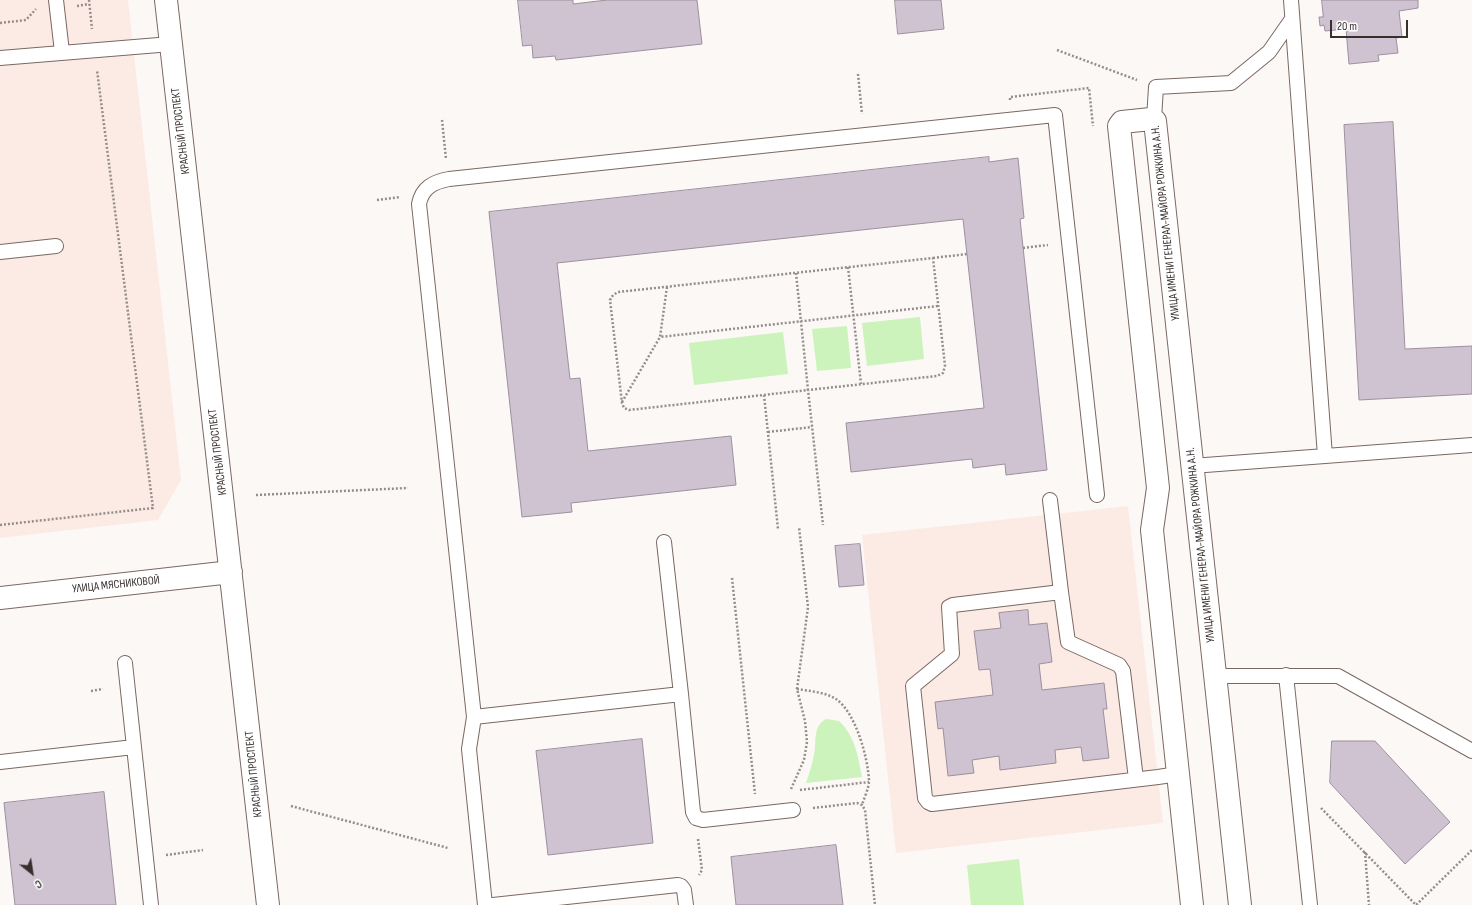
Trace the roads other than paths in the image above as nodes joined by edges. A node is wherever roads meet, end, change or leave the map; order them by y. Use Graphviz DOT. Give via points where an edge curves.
graph roads {
  1 [pos="56,0"];
  2 [pos="166,0"];
  3 [pos="1291,0"];
  4 [pos="1292,19"];
  5 [pos="171,44"];
  6 [pos="62,52"];
  7 [pos="0,58"];
  8 [pos="1154,120"];
  9 [pos="56,246"];
  10 [pos="0,252"];
  11 [pos="1472,445"];
  12 [pos="1325,456"];
  13 [pos="1192,466"];
  14 [pos="1097,495"];
  15 [pos="1050,500"];
  16 [pos="664,542"];
  17 [pos="231,572"];
  18 [pos="1061,592"];
  19 [pos="0,598"];
  20 [pos="125,663"];
  21 [pos="1286,675"];
  22 [pos="1216,676"];
  23 [pos="681,694"];
  24 [pos="474,717"];
  25 [pos="134,747"];
  26 [pos="1472,751"];
  27 [pos="0,762"];
  28 [pos="1178,774"];
  29 [pos="1136,779"];
  30 [pos="793,810"];
  31 [pos="151,905"];
  32 [pos="268,905"];
  33 [pos="486,905"];
  34 [pos="493,905"];
  35 [pos="686,905"];
  36 [pos="1192,905"];
  37 [pos="1240,905"];
  38 [pos="1310,905"];
  1 -- 6 [label="lane"];
  2 -- 5 [label="street, КРАСНЫЙ ПРОСПЕКТ"];
  3 -- 4 [label="lane"];
  4 -- 8 [label="lane" via="1269,52 1231,83 1156,87"];
  4 -- 12 [label="lane"];
  5 -- 6 [label="lane"];
  5 -- 17 [label="street, КРАСНЫЙ ПРОСПЕКТ"];
  6 -- 7 [label="lane"];
  8 -- 13 [label="street, УЛИЦА ИМЕНИ ГЕНЕРАЛ-МАЙОРА РОЖКИНА А.Н."];
  8 -- 28 [label="street, УЛИЦА ИМЕНИ ГЕНЕРАЛ-МАЙОРА РОЖКИНА А.Н." via="1122,122 1119,126 1158,488 1152,530"];
  9 -- 10 [label="lane"];
  11 -- 12 [label="lane"];
  12 -- 13 [label="lane"];
  13 -- 22 [label="street, УЛИЦА ИМЕНИ ГЕНЕРАЛ-МАЙОРА РОЖКИНА А.Н."];
  14 -- 24 [label="lane" via="1056,117 1052,114 449,180 432,184 424,190 419,204"];
  15 -- 18 [label="lane"];
  16 -- 23 [label="lane"];
  17 -- 19 [label="street, УЛИЦА МЯСНИКОВОЙ"];
  17 -- 32 [label="street, КРАСНЫЙ ПРОСПЕКТ"];
  18 -- 29 [label="lane" via="1068,642 1118,665 1123,671"];
  18 -- 29 [label="lane" via="953,605 948,608 952,654 913,686 925,798 932,804"];
  20 -- 25 [label="lane"];
  21 -- 22 [label="lane"];
  21 -- 26 [label="lane" via="1338,676"];
  21 -- 38 [label="lane"];
  22 -- 37 [label="street, УЛИЦА ИМЕНИ ГЕНЕРАЛ-МАЙОРА РОЖКИНА А.Н."];
  23 -- 24 [label="lane"];
  23 -- 30 [label="lane" via="693,812 696,818 703,820"];
  24 -- 33 [label="lane" via="469,749"];
  25 -- 27 [label="lane"];
  25 -- 31 [label="lane"];
  28 -- 29 [label="lane"];
  28 -- 36 [label="street, УЛИЦА ИМЕНИ ГЕНЕРАЛ-МАЙОРА РОЖКИНА А.Н."];
  34 -- 35 [label="lane" via="678,885 682,887"];
}
